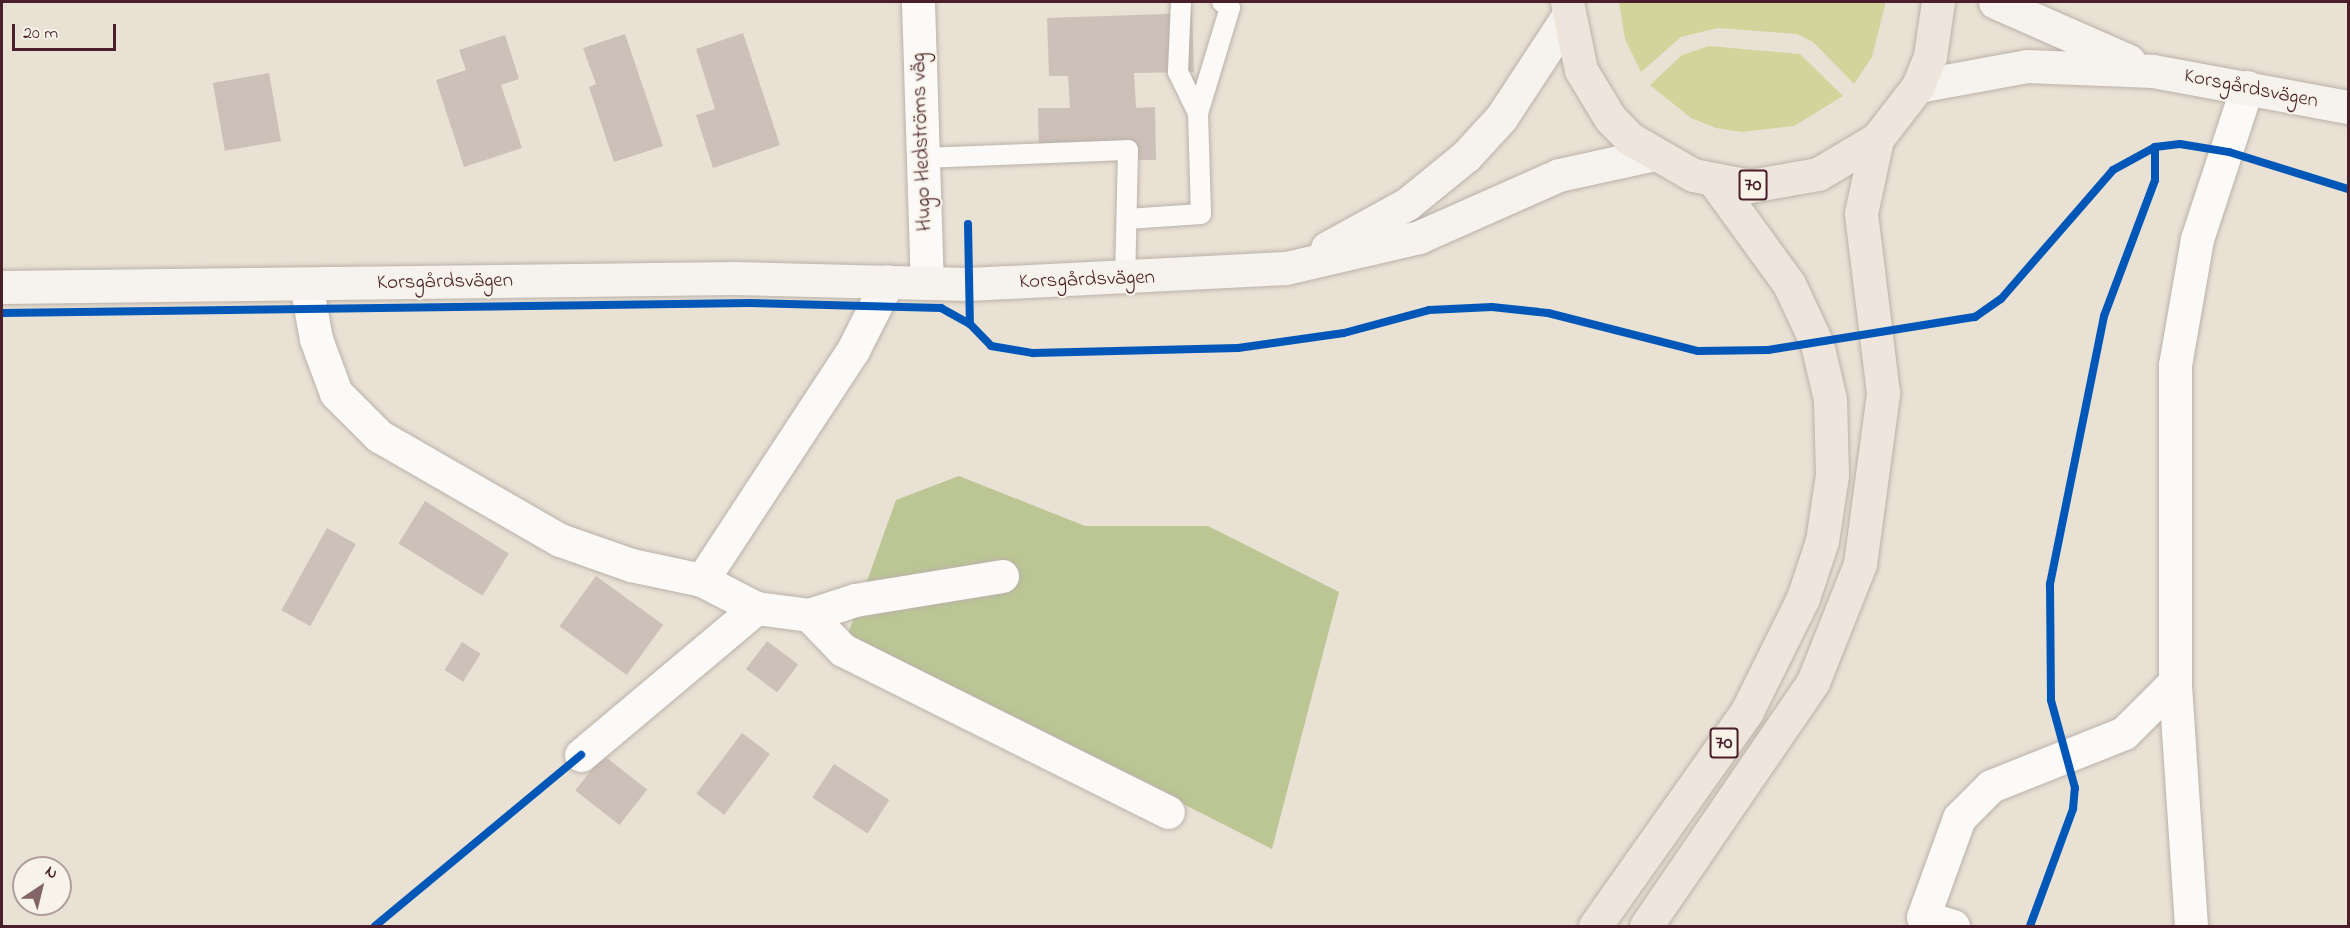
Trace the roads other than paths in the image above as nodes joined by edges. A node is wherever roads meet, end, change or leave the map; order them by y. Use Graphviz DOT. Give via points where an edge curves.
graph roads {
  1 [pos="918,2"];
  2 [pos="1181,2"];
  3 [pos="1222,2"];
  4 [pos="1938,2"];
  5 [pos="1995,2"];
  6 [pos="1568,9"];
  7 [pos="2152,71"];
  8 [pos="1918,86"];
  9 [pos="2247,87"];
  10 [pos="2349,107"];
  11 [pos="1198,113"];
  12 [pos="1877,139"];
  13 [pos="1651,155"];
  14 [pos="920,158"];
  15 [pos="1716,182"];
  16 [pos="1127,219"];
  17 [pos="1286,268"];
  18 [pos="1125,280"];
  19 [pos="888,281"];
  20 [pos="927,283"];
  21 [pos="306,284"];
  22 [pos="2,287"];
  23 [pos="1002,576"];
  24 [pos="702,580"];
  25 [pos="756,608"];
  26 [pos="809,615"];
  27 [pos="2175,682"];
  28 [pos="581,755"];
  29 [pos="1168,812"];
  30 [pos="1595,927"];
  31 [pos="1646,927"];
  32 [pos="1953,927"];
  33 [pos="2191,927"];
  1 -- 14 [label="street, Hugo Hedströms väg"];
  2 -- 11 [label="lane" via="1178,72"];
  3 -- 11 [label="lane" via="1230,8"];
  4 -- 8 [label="highway, 70" via="1930,56"];
  5 -- 7 [label="street, Korsgårdsvägen" via="2052,31"];
  6 -- 13 [label="highway, 70" via="1572,44 1594,95 1610,118"];
  6 -- 17 [label="street, Korsgårdsvägen" via="1502,118 1466,156 1407,204"];
  7 -- 8 [label="street, Korsgårdsvägen" via="2027,66"];
  7 -- 9 [label="street, Korsgårdsvägen"];
  8 -- 12 [label="highway, 70"];
  9 -- 10 [label="street, Korsgårdsvägen"];
  9 -- 27 [label="street" via="2182,302 2173,435"];
  11 -- 16 [label="lane" via="1201,214"];
  12 -- 15 [label="highway, 70" via="1818,174 1750,186"];
  12 -- 31 [label="highway, 70" via="1863,182 1861,240 1883,393 1860,564 1813,682"];
  13 -- 15 [label="highway, 70"];
  13 -- 17 [label="street, Korsgårdsvägen" via="1569,172 1419,237"];
  14 -- 16 [label="lane" via="1128,150"];
  14 -- 20 [label="street, Hugo Hedströms väg"];
  15 -- 30 [label="highway, 70" via="1789,284 1817,344 1830,399 1832,475 1822,541 1799,608 1747,711"];
  16 -- 18 [label="lane"];
  17 -- 18 [label="street, Korsgårdsvägen"];
  18 -- 20 [label="street, Korsgårdsvägen"];
  19 -- 20 [label="street, Korsgårdsvägen"];
  19 -- 21 [label="street, Korsgårdsvägen"];
  19 -- 24 [label="street" via="853,350"];
  21 -- 22 [label="street, Korsgårdsvägen"];
  21 -- 24 [label="street" via="316,339 336,393 380,436 560,540 632,565"];
  23 -- 26 [label="street" via="855,600"];
  24 -- 25 [label="street"];
  25 -- 26 [label="street"];
  25 -- 28 [label="street"];
  26 -- 29 [label="street" via="843,650"];
  27 -- 32 [label="street" via="2124,733 1992,786 1959,818 1923,917"];
  27 -- 33 [label="street"];
}
